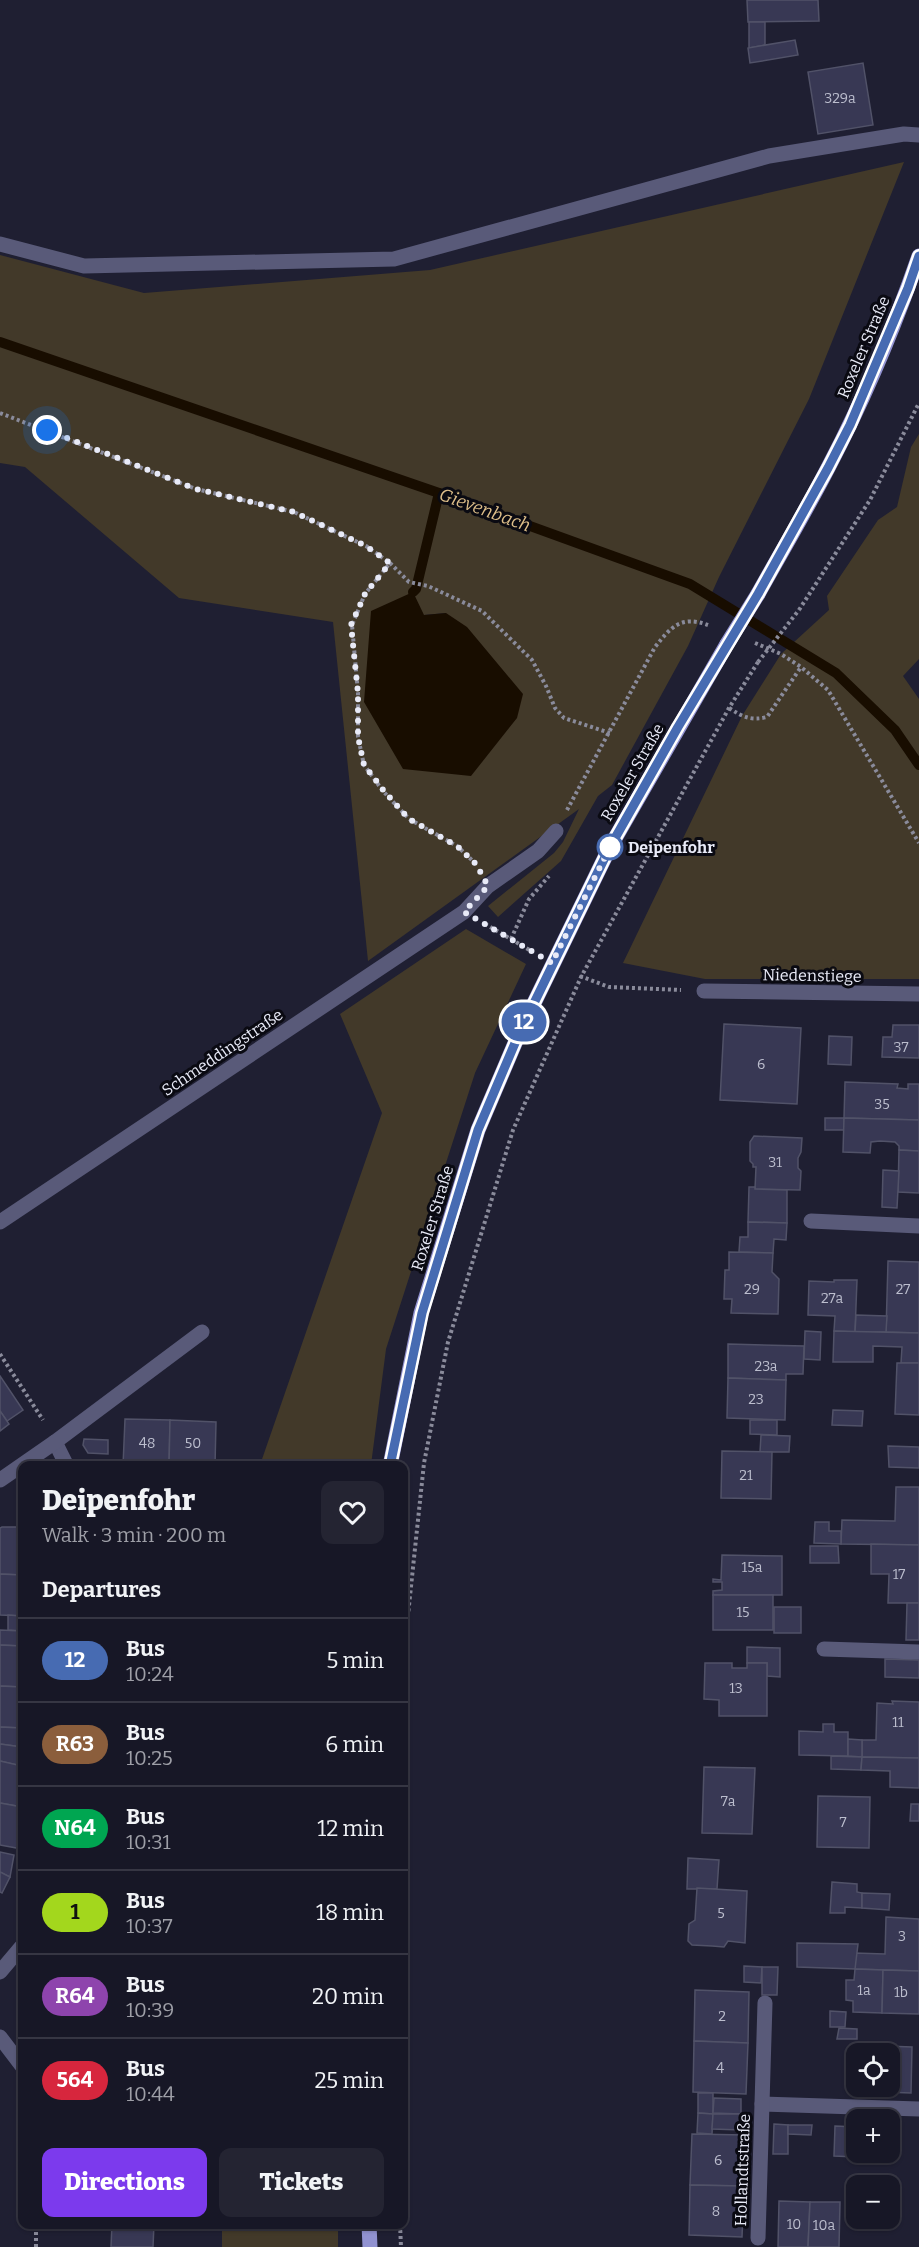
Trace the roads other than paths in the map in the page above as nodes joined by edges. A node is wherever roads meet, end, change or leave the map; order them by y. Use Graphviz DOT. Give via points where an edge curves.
graph roads {
  1 [pos="919,135"];
  2 [pos="0,244"];
  3 [pos="919,256"];
  4 [pos="556,831"];
  5 [pos="704,991"];
  6 [pos="919,994"];
  7 [pos="811,1221"];
  8 [pos="0,1222"];
  9 [pos="919,1226"];
  10 [pos="202,1332"];
  11 [pos="55,1442"];
  12 [pos="28,1461"];
  13 [pos="64,1461"];
  14 [pos="391,1461"];
  15 [pos="18,1468"];
  16 [pos="0,1480"];
  17 [pos="824,1649"];
  18 [pos="919,1652"];
  19 [pos="18,1951"];
  20 [pos="0,1972"];
  21 [pos="765,2003"];
  22 [pos="0,2037"];
  23 [pos="18,2061"];
  24 [pos="762,2103"];
  25 [pos="919,2109"];
  26 [pos="369,2229"];
  27 [pos="758,2238"];
  28 [pos="370,2247"];
  1 -- 2 [label="street" via="904,134 769,156 394,259 84,266"];
  3 -- 14 [label="main road, Roxeler Straße, bridge" via="850,425 828,468 610,847 518,1036 478,1130 422,1313"];
  4 -- 8 [label="street, Schmeddingstraße" via="538,850 488,886 464,912"];
  5 -- 6 [label="street, Niedenstiege"];
  7 -- 9 [label="street"];
  10 -- 11 [label="street"];
  11 -- 12 [label="street"];
  11 -- 13 [label="street"];
  15 -- 16 [label="street"];
  17 -- 18 [label="street"];
  19 -- 20 [label="street"];
  21 -- 24 [label="street, Hollandtstraße"];
  22 -- 23 [label="street"];
  24 -- 25 [label="street, Hollandtstraße"];
  24 -- 27 [label="street, Hollandtstraße"];
  26 -- 28 [label="main road"];
}
